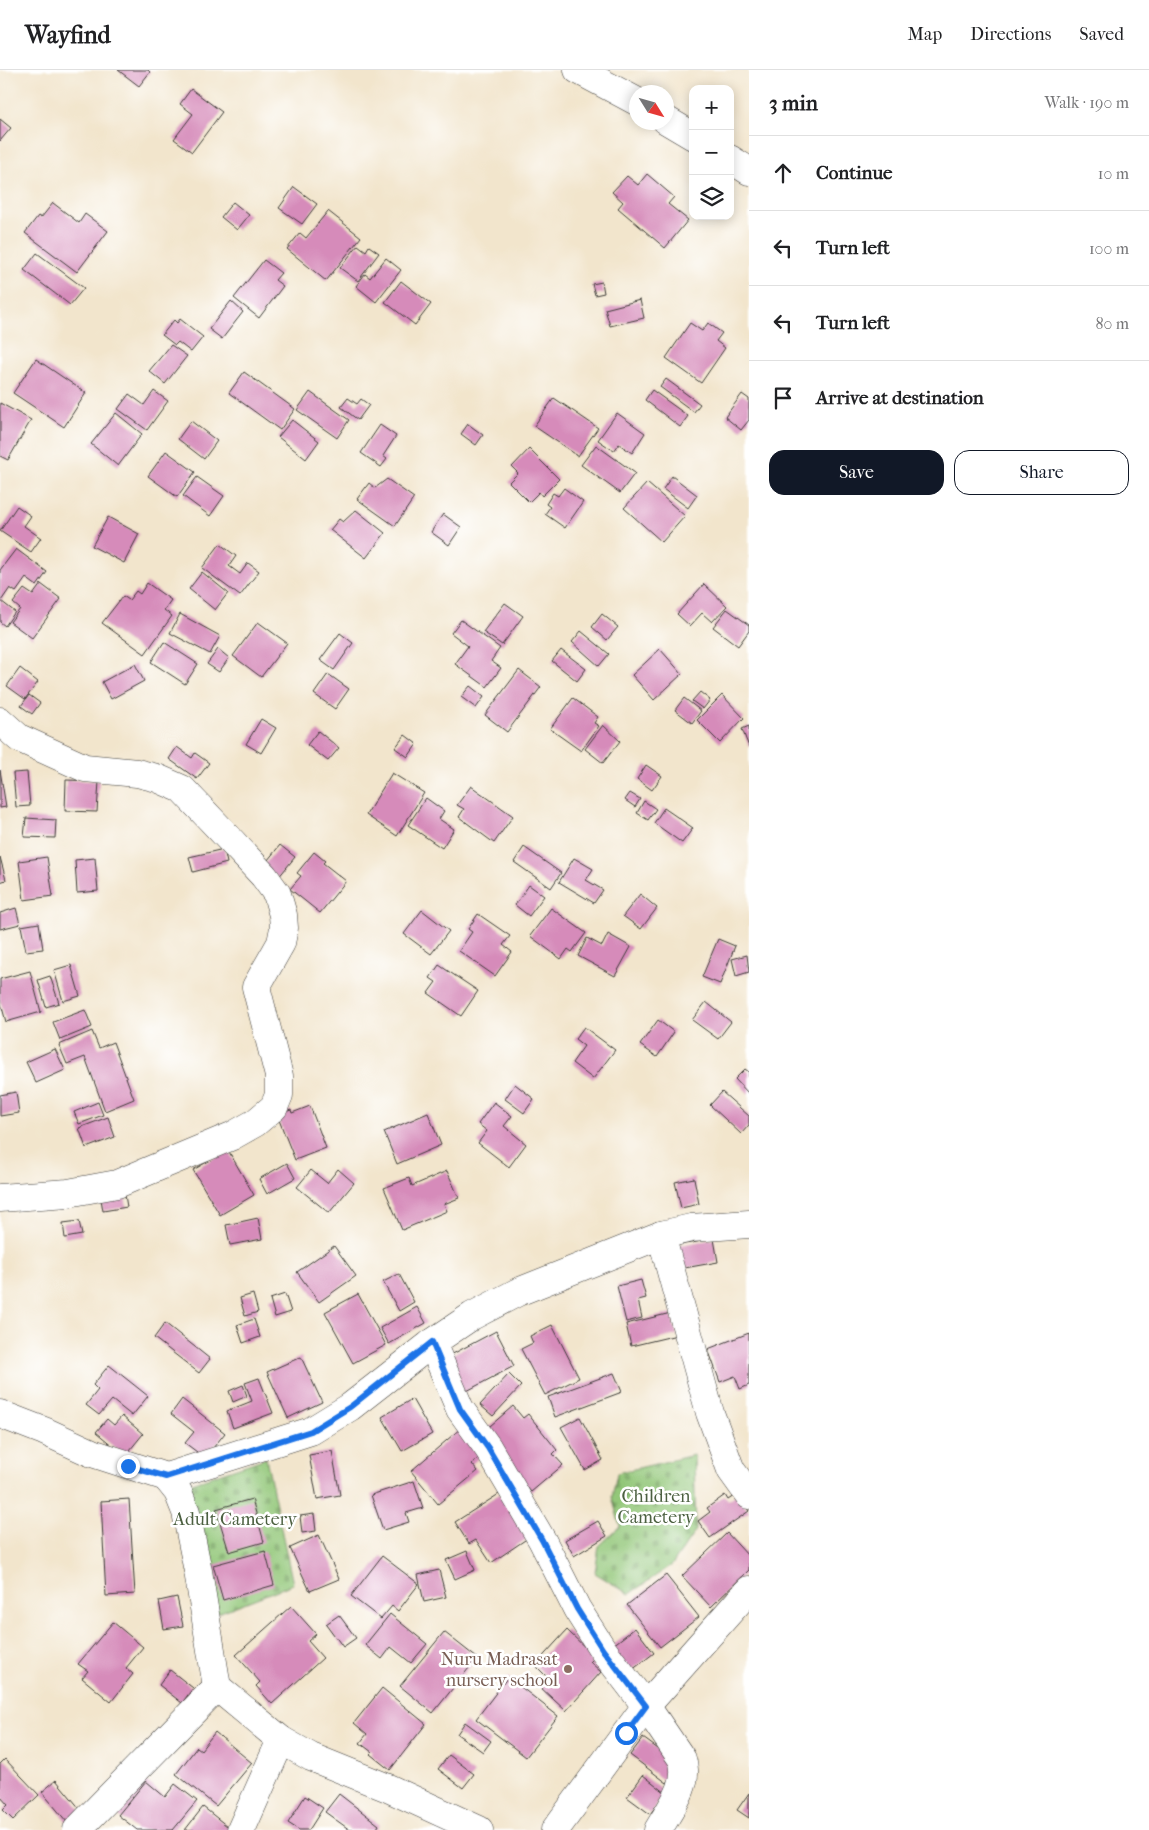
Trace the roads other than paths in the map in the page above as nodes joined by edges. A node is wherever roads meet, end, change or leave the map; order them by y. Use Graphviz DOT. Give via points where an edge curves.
graph roads {
  1 [pos="578,70"];
  2 [pos="629,97"];
  3 [pos="674,125"];
  4 [pos="689,134"];
  5 [pos="734,161"];
  6 [pos="749,170"];
  7 [pos="0,721"];
  8 [pos="0,1198"];
  9 [pos="749,1224"];
  10 [pos="661,1235"];
  11 [pos="432,1342"];
  12 [pos="0,1414"];
  13 [pos="166,1477"];
  14 [pos="749,1495"];
  15 [pos="749,1590"];
  16 [pos="217,1687"];
  17 [pos="646,1706"];
  18 [pos="281,1740"];
  19 [pos="78,1830"];
  20 [pos="241,1830"];
  21 [pos="479,1830"];
  22 [pos="555,1830"];
  23 [pos="658,1830"];
  1 -- 2 [label="street"];
  3 -- 4 [label="street"];
  5 -- 6 [label="street"];
  7 -- 8 [label="street" via="19,738 85,768 137,773 182,790 264,876 277,894 284,928 281,943 256,988 279,1076 279,1096 274,1107 232,1136 117,1184 68,1193"];
  9 -- 10 [label="street" via="691,1228"];
  10 -- 11 [label="street" via="518,1292"];
  10 -- 14 [label="street" via="710,1413 731,1470"];
  11 -- 13 [label="street" via="350,1407 311,1431"];
  11 -- 17 [label="street" via="460,1409 488,1448 542,1540 577,1609 603,1650"];
  12 -- 13 [label="street" via="92,1453"];
  13 -- 16 [label="street" via="178,1492 186,1512"];
  15 -- 17 [label="street"];
  16 -- 18 [label="street"];
  16 -- 19 [label="street"];
  17 -- 22 [label="street"];
  17 -- 23 [label="street" via="686,1768 683,1784"];
  18 -- 20 [label="street"];
  18 -- 21 [label="street" via="311,1758 388,1788"];
}
